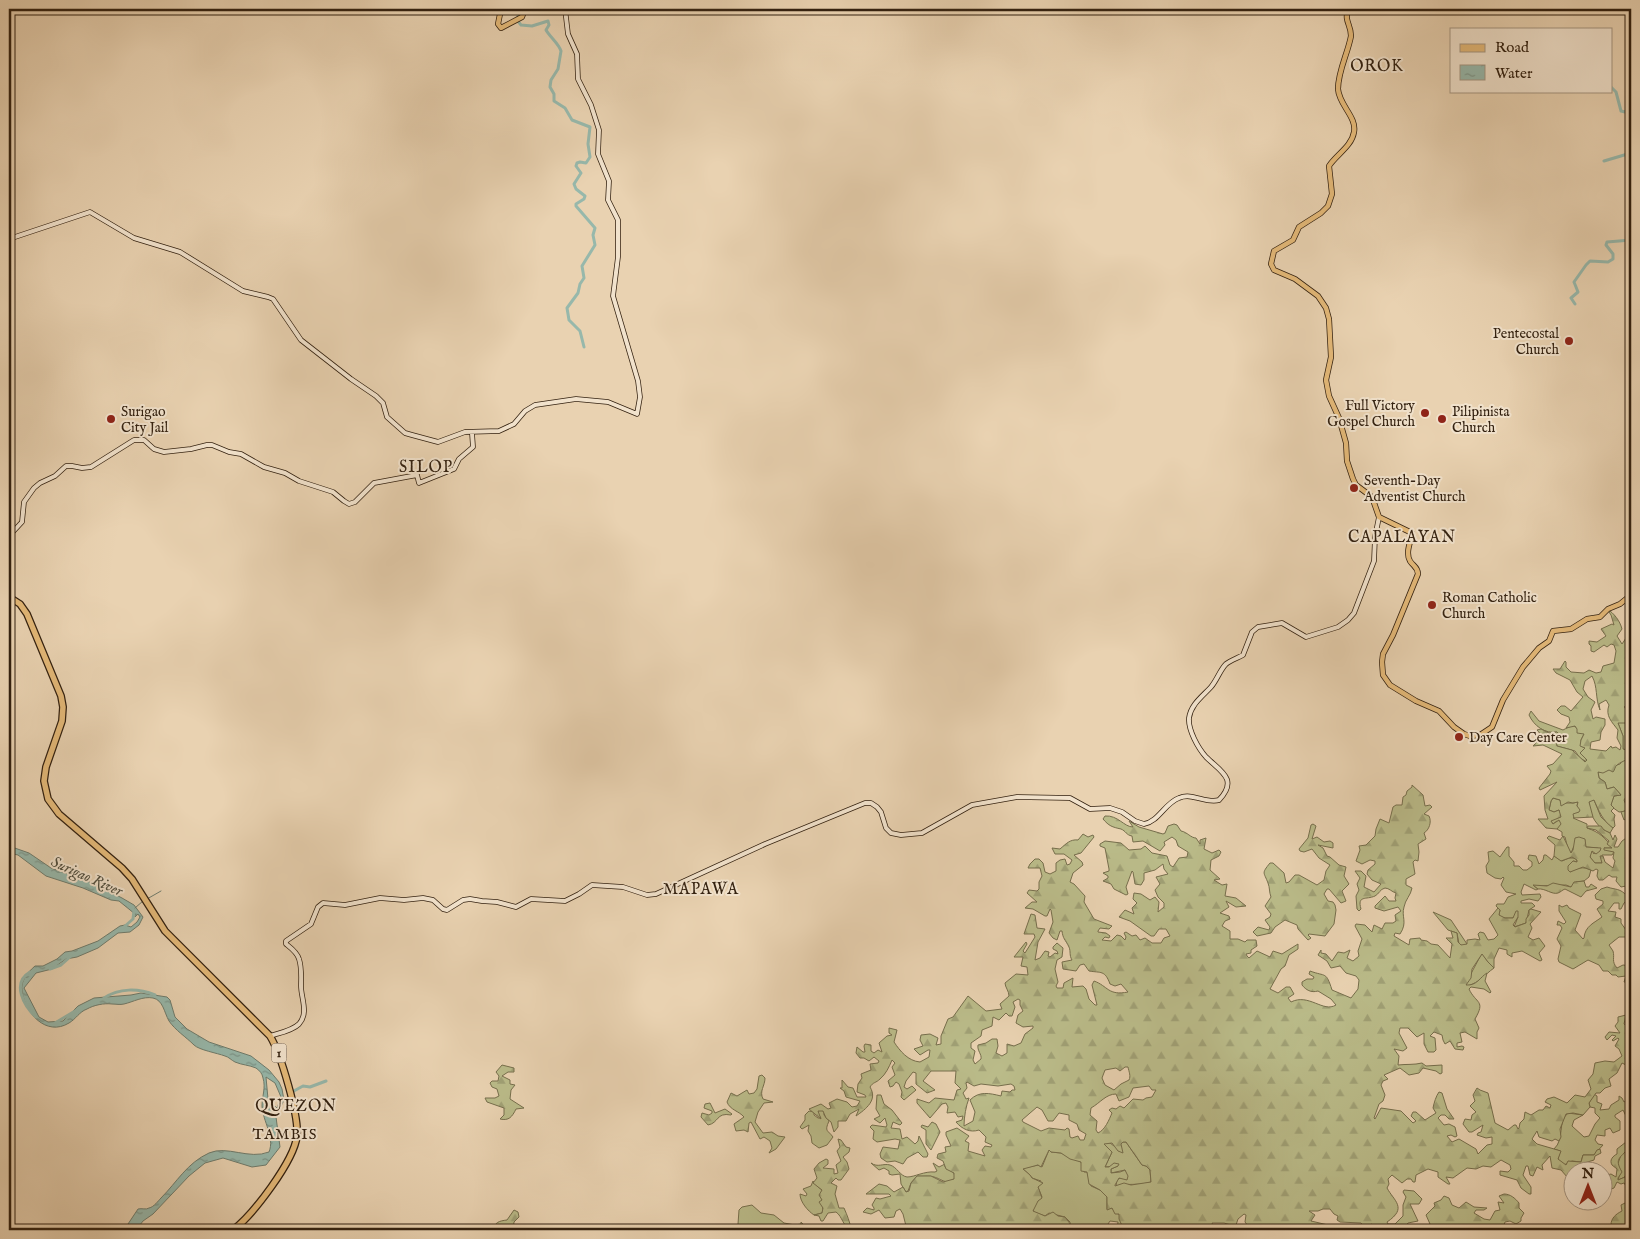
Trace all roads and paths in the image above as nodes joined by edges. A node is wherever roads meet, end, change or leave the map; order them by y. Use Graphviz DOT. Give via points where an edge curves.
graph roads {
  1 [pos="501,9"];
  2 [pos="525,9"];
  3 [pos="565,9"];
  4 [pos="1348,9"];
  5 [pos="9,239"];
  6 [pos="472,433"];
  7 [pos="1382,518"];
  8 [pos="9,536"];
  9 [pos="1631,595"];
  10 [pos="9,597"];
  11 [pos="270,1036"];
  12 [pos="233,1230"];
  1 -- 2 [label="main road" via="498,25 503,28 520,18"];
  3 -- 6 [label="street" via="568,34 577,54 578,79 599,130 598,154 609,181 608,200 618,220 613,296 638,381 637,414 608,402 576,399 538,404 506,429"];
  4 -- 7 [label="main road" via="1346,19 1351,38 1338,88 1354,123 1354,134 1329,166 1332,191 1328,206 1300,226 1294,240 1274,252 1270,264 1318,296 1326,308 1331,357 1326,380 1329,396 1340,418 1353,479 1372,497"];
  5 -- 6 [label="street" via="90,212 134,238 180,252 243,291 271,298 300,340 376,396 383,403 387,416 405,433 438,442 465,432"];
  6 -- 8 [label="street" via="472,449 454,469 419,483 417,475 376,482 349,504 333,492 212,445 164,452 138,439 91,467 68,466 40,483 24,502 23,520"];
  7 -- 9 [label="main road" via="1412,533 1408,556 1419,572 1383,654 1383,676 1416,700 1439,710 1456,729 1467,735 1480,734 1492,726 1523,667 1554,631 1569,630 1587,619 1600,617"];
  7 -- 11 [label="street" via="1375,537 1373,564 1355,611 1348,620 1337,628 1306,637 1282,624 1255,628 1245,653 1226,665 1212,687 1199,698 1189,719 1194,738 1204,754 1227,779 1227,787 1219,800 1180,797 1144,824 1122,812 1108,808 1090,809 1070,798 1008,798 970,806 922,833 905,836 888,830 880,809 865,803 653,895 594,884 565,901 533,899 516,907 470,899 443,910 433,900 422,898 380,898 345,906 323,903 311,924 286,941 299,959 304,1006 302,1018 295,1026"];
  10 -- 11 [label="highway, 1" via="27,614 62,700 62,722 44,776 48,799 59,814 122,868 165,931"];
  11 -- 12 [label="highway, 1" via="282,1065 297,1123 297,1137 292,1153 258,1205"];
}
